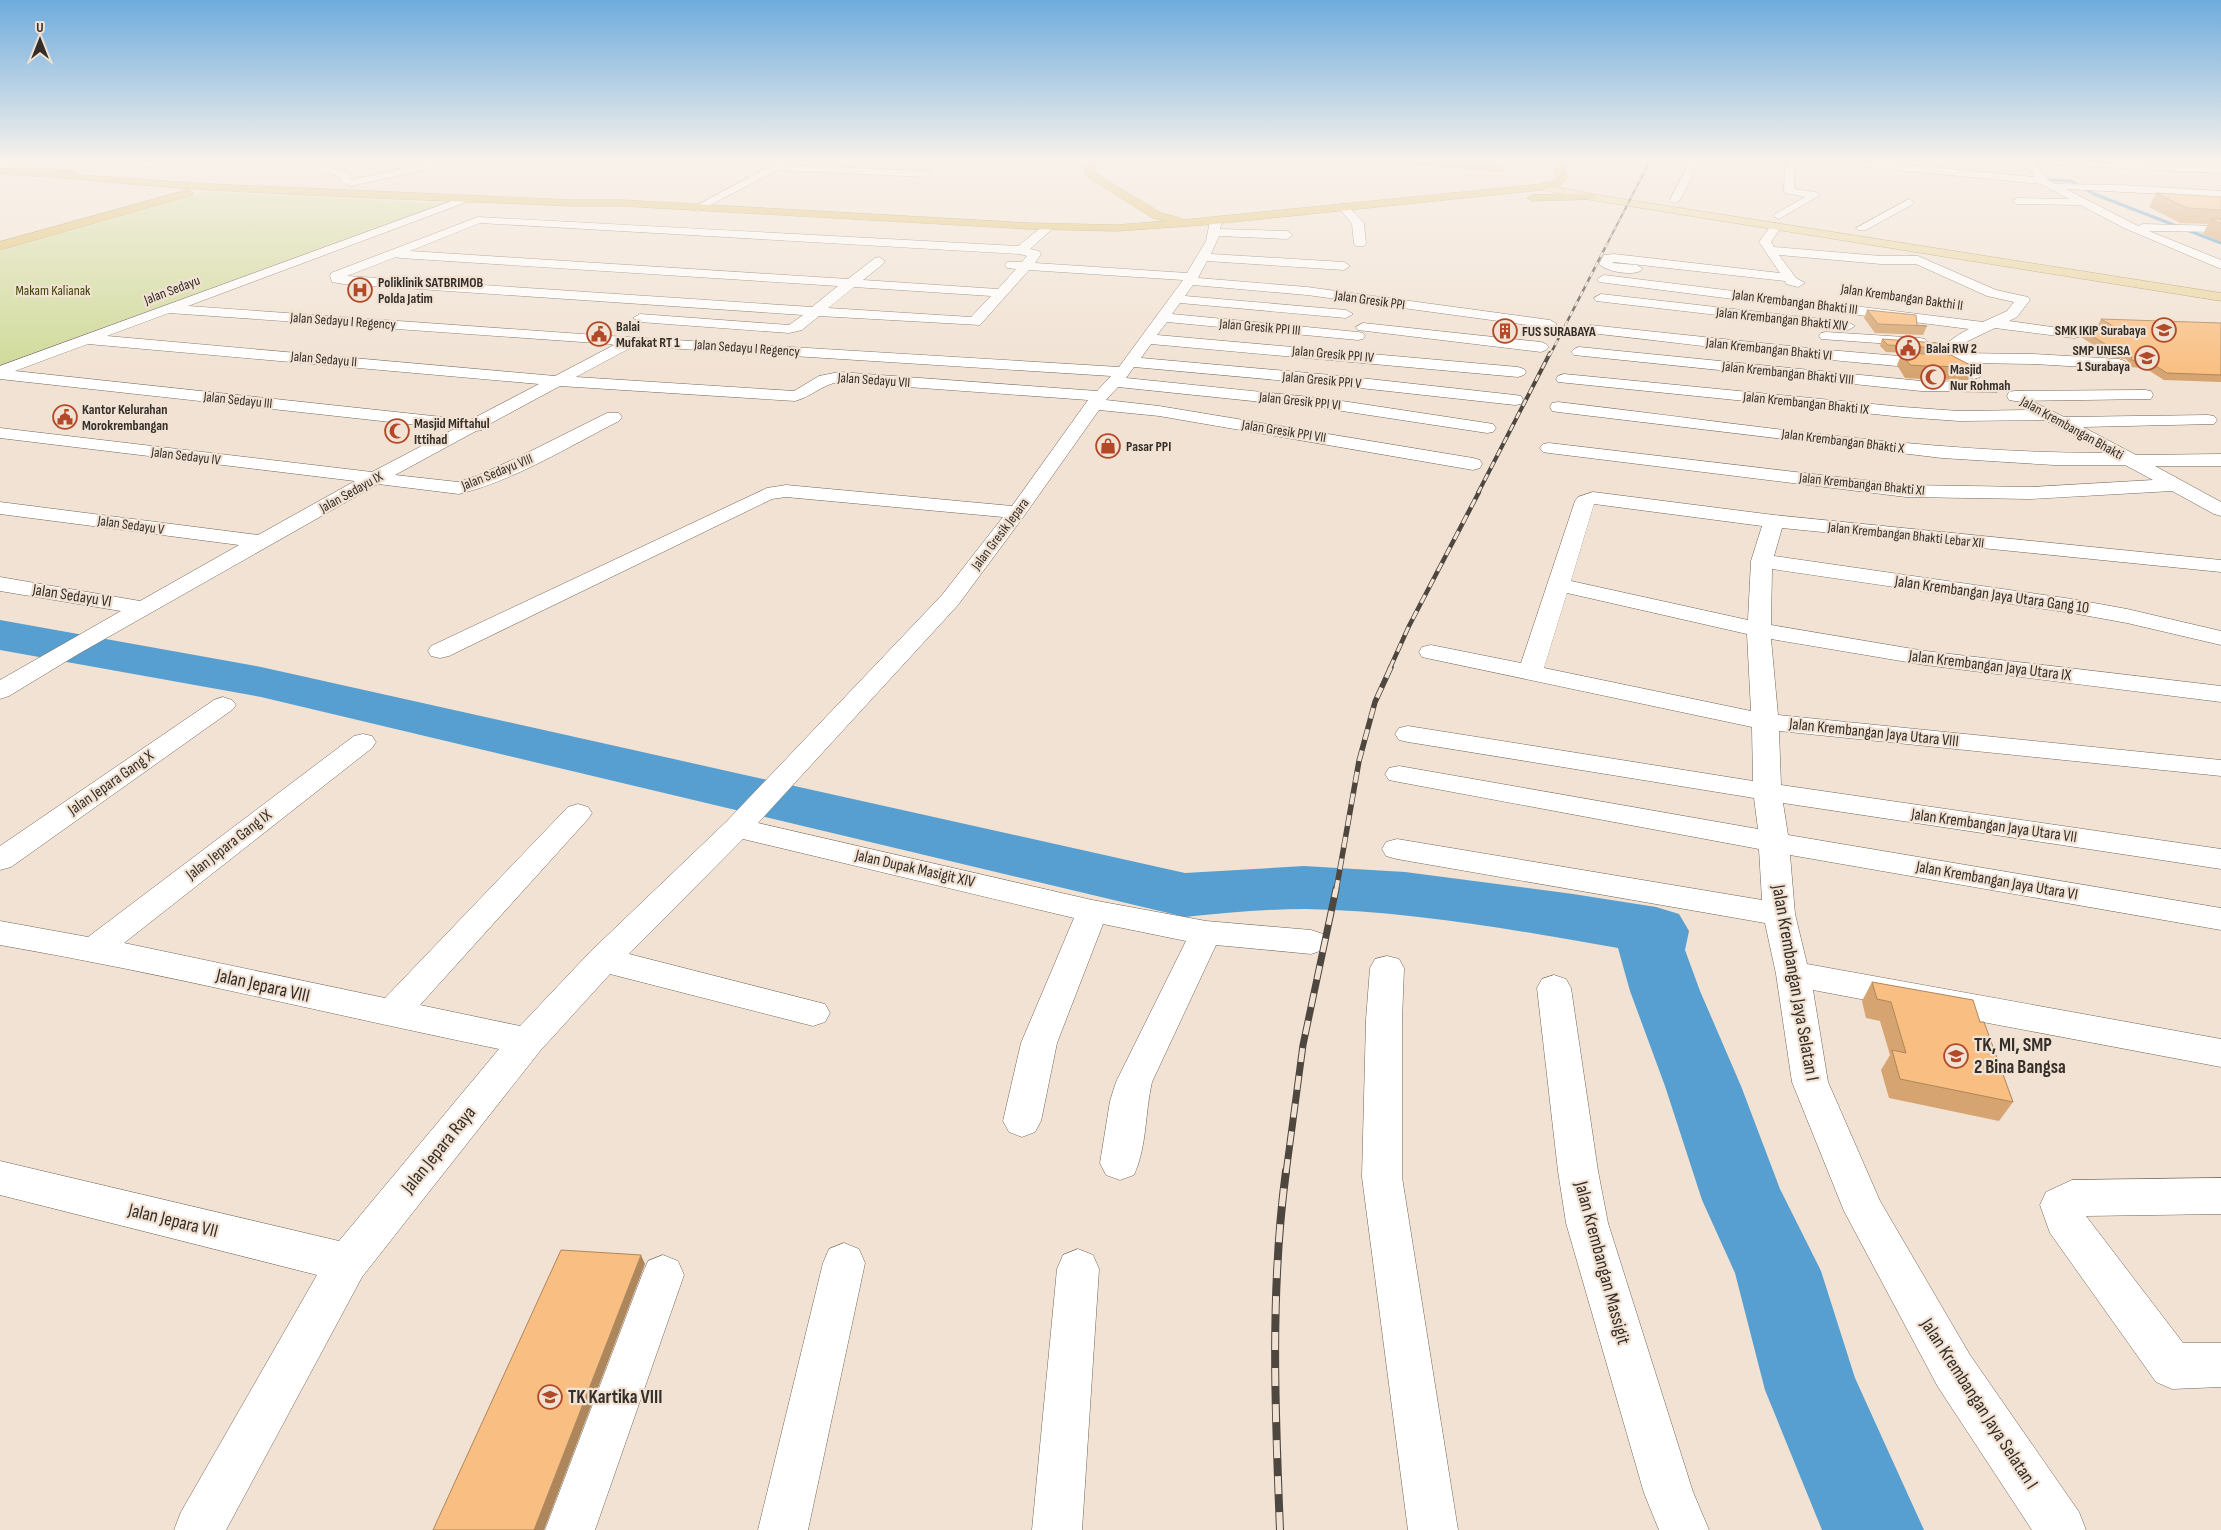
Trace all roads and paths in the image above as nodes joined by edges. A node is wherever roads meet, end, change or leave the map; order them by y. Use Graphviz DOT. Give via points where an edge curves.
graph roads {
  1 [pos="31,230"];
  2 [pos="55,230"];
  3 [pos="380,230"];
  4 [pos="461,230"];
  5 [pos="677,230"];
  6 [pos="1044,230"];
  7 [pos="1212,230"];
  8 [pos="1217,230"];
  9 [pos="1230,230"];
  10 [pos="1359,230"];
  11 [pos="1772,230"];
  12 [pos="1825,230"];
  13 [pos="1881,230"];
  14 [pos="2138,230"];
  15 [pos="687,231"];
  16 [pos="1894,232"];
  17 [pos="480,233"];
  18 [pos="1287,235"];
  19 [pos="451,237"];
  20 [pos="0,239"];
  21 [pos="1884,242"];
  22 [pos="1957,242"];
  23 [pos="1360,243"];
  24 [pos="690,244"];
  25 [pos="1265,244"];
  26 [pos="0,246"];
  27 [pos="1910,246"];
  28 [pos="1021,250"];
  29 [pos="1768,250"];
  30 [pos="394,253"];
  31 [pos="1967,256"];
  32 [pos="862,257"];
  33 [pos="1203,258"];
  34 [pos="1608,258"];
  35 [pos="1912,260"];
  36 [pos="703,261"];
  37 [pos="996,265"];
  38 [pos="2221,265"];
  39 [pos="363,266"];
  40 [pos="1025,266"];
  41 [pos="1344,266"];
  42 [pos="393,268"];
  43 [pos="849,269"];
  44 [pos="868,270"];
  45 [pos="683,272"];
  46 [pos="1985,273"];
  47 [pos="1192,276"];
  48 [pos="996,278"];
  49 [pos="1015,279"];
  50 [pos="1604,279"];
  51 [pos="1792,281"];
  52 [pos="1330,282"];
  53 [pos="2000,282"];
  54 [pos="850,283"];
  55 [pos="1813,285"];
  56 [pos="660,292"];
  57 [pos="1001,293"];
  58 [pos="816,296"];
  59 [pos="836,297"];
  60 [pos="2221,297"];
  61 [pos="855,298"];
  62 [pos="2024,300"];
  63 [pos="1598,304"];
  64 [pos="970,306"];
  65 [pos="989,307"];
  66 [pos="1169,308"];
  67 [pos="168,309"];
  68 [pos="816,311"];
  69 [pos="640,318"];
  70 [pos="1284,320"];
  71 [pos="1366,320"];
  72 [pos="1550,324"];
  73 [pos="1990,324"];
  74 [pos="1590,329"];
  75 [pos="2074,334"];
  76 [pos="630,335"];
  77 [pos="87,339"];
  78 [pos="1148,339"];
  79 [pos="1947,344"];
  80 [pos="2039,344"];
  81 [pos="1541,347"];
  82 [pos="2093,348"];
  83 [pos="1579,352"];
  84 [pos="1350,355"];
  85 [pos="1518,372"];
  86 [pos="0,373"];
  87 [pos="1974,374"];
  88 [pos="2012,374"];
  89 [pos="2036,374"];
  90 [pos="1564,379"];
  91 [pos="561,381"];
  92 [pos="1113,381"];
  93 [pos="1342,381"];
  94 [pos="1997,387"];
  95 [pos="2145,395"];
  96 [pos="2013,396"];
  97 [pos="1514,400"];
  98 [pos="1330,404"];
  99 [pos="1558,407"];
  100 [pos="613,417"];
  101 [pos="2055,418"];
  102 [pos="476,426"];
  103 [pos="1488,428"];
  104 [pos="0,433"];
  105 [pos="1314,436"];
  106 [pos="2089,437"];
  107 [pos="1549,448"];
  108 [pos="2131,460"];
  109 [pos="2221,460"];
  110 [pos="1473,464"];
  111 [pos="373,479"];
  112 [pos="2176,485"];
  113 [pos="2200,498"];
  114 [pos="2221,498"];
  115 [pos="0,508"];
  116 [pos="2221,510"];
  117 [pos="1017,512"];
  118 [pos="1774,521"];
  119 [pos="262,542"];
  120 [pos="1762,561"];
  121 [pos="2221,566"];
  122 [pos="0,584"];
  123 [pos="1559,586"];
  124 [pos="143,608"];
  125 [pos="1760,630"];
  126 [pos="2221,638"];
  127 [pos="440,651"];
  128 [pos="1431,652"];
  129 [pos="1530,674"];
  130 [pos="0,691"];
  131 [pos="2221,694"];
  132 [pos="223,705"];
  133 [pos="1766,722"];
  134 [pos="1408,734"];
  135 [pos="363,742"];
  136 [pos="2221,768"];
  137 [pos="1399,774"];
  138 [pos="1767,792"];
  139 [pos="578,813"];
  140 [pos="741,823"];
  141 [pos="1774,842"];
  142 [pos="1397,849"];
  143 [pos="2221,859"];
  144 [pos="0,860"];
  145 [pos="1092,911"];
  146 [pos="1778,914"];
  147 [pos="2221,919"];
  148 [pos="0,933"];
  149 [pos="1206,933"];
  150 [pos="1311,942"];
  151 [pos="96,948"];
  152 [pos="603,960"];
  153 [pos="1387,968"];
  154 [pos="1793,974"];
  155 [pos="1554,988"];
  156 [pos="391,1014"];
  157 [pos="813,1014"];
  158 [pos="526,1041"];
  159 [pos="2221,1053"];
  160 [pos="1022,1121"];
  161 [pos="1120,1163"];
  162 [pos="0,1178"];
  163 [pos="2221,1196"];
  164 [pos="347,1263"];
  165 [pos="844,1263"];
  166 [pos="1078,1269"];
  167 [pos="662,1275"];
  168 [pos="2221,1365"];
  169 [pos="198,1530"];
  170 [pos="570,1530"];
  171 [pos="783,1530"];
  172 [pos="1057,1530"];
  173 [pos="1433,1530"];
  174 [pos="1684,1530"];
  175 [pos="2061,1530"];
  1 -- 20 [label="highway"];
  2 -- 26 [label="highway"];
  3 -- 67 [label="street, Jalan Sedayu"];
  4 -- 19 [label="street"];
  5 -- 15 [label="street"];
  6 -- 28 [label="street"];
  7 -- 33 [label="street, Jalan Gresik Jepara"];
  8 -- 25 [label="street"];
  9 -- 18 [label="street"];
  10 -- 23 [label="street"];
  11 -- 29 [label="street" via="1765,242"];
  12 -- 21 [label="main road"];
  13 -- 16 [label="main road"];
  14 -- 38 [label="street"];
  15 -- 24 [label="street" via="668,242"];
  15 -- 28 [label="street"];
  16 -- 21 [label="main road"];
  16 -- 22 [label="main road"];
  17 -- 19 [label="street"];
  19 -- 30 [label="street" via="422,242"];
  21 -- 27 [label="main road"];
  27 -- 31 [label="main road"];
  27 -- 35 [label="street"];
  28 -- 40 [label="street" via="1035,254"];
  29 -- 35 [label="street"];
  29 -- 51 [label="street"];
  30 -- 39 [label="street"];
  30 -- 45 [label="street"];
  31 -- 46 [label="street"];
  31 -- 60 [label="main road"];
  32 -- 44 [label="street" via="886,264"];
  33 -- 41 [label="street"];
  33 -- 47 [label="street, Jalan Gresik Jepara"];
  34 -- 51 [label="street" via="1605,264 1609,266 1788,285"];
  35 -- 62 [label="street" via="1995,295"];
  36 -- 45 [label="street, Jalan Sedayu IX"];
  37 -- 40 [label="street"];
  39 -- 42 [label="street"];
  39 -- 56 [label="street" via="336,276 337,279 638,299"];
  40 -- 47 [label="street"];
  40 -- 49 [label="street"];
  43 -- 44 [label="street"];
  44 -- 54 [label="street"];
  45 -- 54 [label="street"];
  45 -- 56 [label="street, Jalan Sedayu IX"];
  47 -- 52 [label="street"];
  47 -- 66 [label="street, Jalan Gresik Jepara"];
  47 -- 71 [label="street, Jalan Gresik PPI" via="1307,291"];
  48 -- 49 [label="street"];
  49 -- 57 [label="street"];
  50 -- 73 [label="street, Jalan Krembangan Bhakti III"];
  51 -- 55 [label="street"];
  53 -- 62 [label="street"];
  54 -- 57 [label="street"];
  54 -- 59 [label="street"];
  56 -- 68 [label="street"];
  56 -- 69 [label="street, Jalan Sedayu IX"];
  57 -- 65 [label="street"];
  58 -- 59 [label="street"];
  59 -- 61 [label="street"];
  59 -- 68 [label="street"];
  62 -- 73 [label="street" via="2012,314"];
  63 -- 79 [label="street" via="1827,336"];
  64 -- 65 [label="street"];
  65 -- 68 [label="street" via="975,322"];
  66 -- 70 [label="street"];
  66 -- 71 [label="street, Jalan Gresik PPI III"];
  66 -- 71 [label="street"];
  66 -- 78 [label="street, Jalan Gresik Jepara"];
  67 -- 76 [label="street, Jalan Sedayu I Regency"];
  67 -- 77 [label="street, Jalan Sedayu"];
  68 -- 69 [label="street" via="797,327 789,329"];
  69 -- 76 [label="street, Jalan Sedayu IX"];
  71 -- 72 [label="street, Jalan Gresik PPI"];
  71 -- 81 [label="street"];
  71 -- 84 [label="street"];
  73 -- 75 [label="street, Jalan Krembangan Bhakti III"];
  73 -- 79 [label="street"];
  74 -- 79 [label="street, Jalan Krembangan Bhakti VI" via="1899,361"];
  76 -- 91 [label="street, Jalan Sedayu IX"];
  76 -- 92 [label="street, Jalan Sedayu I Regency"];
  77 -- 86 [label="street, Jalan Sedayu"];
  77 -- 91 [label="street, Jalan Sedayu II"];
  78 -- 84 [label="street, Jalan Gresik PPI IV"];
  78 -- 92 [label="street, Jalan Gresik Jepara"];
  79 -- 87 [label="street, Jalan Krembangan Bhakti"];
  79 -- 89 [label="street" via="2124,370"];
  80 -- 82 [label="street"];
  83 -- 94 [label="street, Jalan Krembangan Bhakti VIII" via="1921,386"];
  84 -- 85 [label="street, Jalan Gresik PPI IV"];
  84 -- 93 [label="street"];
  86 -- 102 [label="street, Jalan Sedayu III"];
  87 -- 88 [label="street"];
  87 -- 94 [label="street, Jalan Krembangan Bhakti"];
  90 -- 101 [label="street, Jalan Krembangan Bhakti IX" via="1903,412"];
  91 -- 92 [label="street, Jalan Sedayu VII" via="795,396 822,379 839,377"];
  91 -- 102 [label="street, Jalan Sedayu IX"];
  92 -- 93 [label="street, Jalan Gresik PPI V"];
  92 -- 98 [label="street, Jalan Gresik PPI VI"];
  92 -- 105 [label="street, Jalan Gresik PPI VII" via="1159,411"];
  92 -- 117 [label="street, Jalan Gresik Jepara"];
  93 -- 97 [label="street, Jalan Gresik PPI V"];
  93 -- 98 [label="street"];
  94 -- 96 [label="street, Jalan Krembangan Bhakti"];
  95 -- 96 [label="street"];
  96 -- 101 [label="street, Jalan Krembangan Bhakti"];
  98 -- 103 [label="street, Jalan Gresik PPI VI"];
  98 -- 105 [label="street"];
  99 -- 108 [label="street, Jalan Krembangan Bhakti X" via="1942,453"];
  100 -- 111 [label="street, Jalan Sedayu VIII" via="538,456 463,488"];
  101 -- 106 [label="street, Jalan Krembangan Bhakti"];
  101 -- 106 [label="street, Jalan Krembangan Bhakti IX" via="2211,428"];
  102 -- 111 [label="street, Jalan Sedayu IX"];
  104 -- 111 [label="street, Jalan Sedayu IV"];
  105 -- 110 [label="street, Jalan Gresik PPI VII"];
  106 -- 108 [label="street, Jalan Krembangan Bhakti"];
  107 -- 112 [label="street, Jalan Krembangan Bhakti XI" via="1906,491 2030,492"];
  108 -- 109 [label="street, Jalan Krembangan Bhakti X"];
  108 -- 112 [label="street, Jalan Krembangan Bhakti"];
  111 -- 119 [label="street, Jalan Sedayu IX"];
  112 -- 113 [label="street, Jalan Krembangan Bhakti"];
  113 -- 114 [label="street"];
  113 -- 116 [label="street, Jalan Krembangan Bhakti"];
  115 -- 119 [label="street, Jalan Sedayu V"];
  117 -- 127 [label="street" via="786,491 767,494"];
  117 -- 140 [label="street, Jalan Gresik Jepara" via="950,600"];
  118 -- 120 [label="street, Jalan Krembangan Jaya Selatan I"];
  118 -- 121 [label="street, Jalan Krembangan Bhakti Lebar XII"];
  118 -- 123 [label="street, Jalan Krembangan Bhakti Lebar XII" via="1592,498 1584,501"];
  119 -- 124 [label="street, Jalan Sedayu IX"];
  120 -- 125 [label="street, Jalan Krembangan Jaya Selatan I"];
  120 -- 126 [label="street, Jalan Krembangan Jaya Utara Gang 10" via="2072,606"];
  122 -- 124 [label="street, Jalan Sedayu VI"];
  123 -- 125 [label="street, Jalan Krembangan Jaya Utara IX"];
  123 -- 129 [label="street"];
  124 -- 130 [label="street, Jalan Sedayu IX"];
  125 -- 131 [label="street, Jalan Krembangan Jaya Utara IX" via="1925,658"];
  125 -- 133 [label="street, Jalan Krembangan Jaya Selatan I"];
  128 -- 129 [label="street, Jalan Krembangan Jaya Utara VIII"];
  129 -- 133 [label="street, Jalan Krembangan Jaya Utara VIII"];
  132 -- 144 [label="street, Jalan Jepara Gang X"];
  133 -- 136 [label="street, Jalan Krembangan Jaya Utara VIII"];
  133 -- 138 [label="street, Jalan Krembangan Jaya Selatan I"];
  134 -- 138 [label="street, Jalan Krembangan Jaya Utara VII"];
  135 -- 151 [label="street, Jalan Jepara Gang IX"];
  137 -- 141 [label="street, Jalan Krembangan Jaya Utara VI"];
  138 -- 141 [label="street, Jalan Krembangan Jaya Selatan I"];
  138 -- 143 [label="street, Jalan Krembangan Jaya Utara VII"];
  139 -- 156 [label="street"];
  140 -- 145 [label="street, Jalan Dupak Masigit XIV"];
  140 -- 152 [label="street, Jalan Jepara Raya"];
  141 -- 146 [label="street, Jalan Krembangan Jaya Selatan I"];
  141 -- 147 [label="street, Jalan Krembangan Jaya Utara VI"];
  142 -- 146 [label="street"];
  145 -- 149 [label="street, Jalan Dupak Masigit XIV"];
  145 -- 160 [label="street" via="1039,1043"];
  146 -- 154 [label="street, Jalan Krembangan Jaya Selatan I"];
  148 -- 151 [label="street, Jalan Jepara VIII"];
  149 -- 150 [label="street, Jalan Dupak Masigit XIV"];
  149 -- 161 [label="street" via="1134,1082"];
  151 -- 156 [label="street, Jalan Jepara VIII"];
  152 -- 157 [label="street"];
  152 -- 158 [label="street, Jalan Jepara Raya"];
  153 -- 173 [label="street" via="1382,1177"];
  154 -- 159 [label="street"];
  154 -- 175 [label="street, Jalan Krembangan Jaya Selatan I" via="1810,1082 1864,1211 1954,1371"];
  155 -- 174 [label="street, Jalan Krembangan Massigit" via="1587,1223 1669,1493"];
  156 -- 158 [label="street, Jalan Jepara VIII"];
  158 -- 164 [label="street, Jalan Jepara Raya"];
  162 -- 164 [label="street, Jalan Jepara VII"];
  163 -- 168 [label="street" via="2072,1198 2060,1205 2065,1220 2172,1366"];
  164 -- 169 [label="street, Jalan Jepara Raya"];
  165 -- 171 [label="street"];
  166 -- 172 [label="street"];
  167 -- 170 [label="street"];
}
